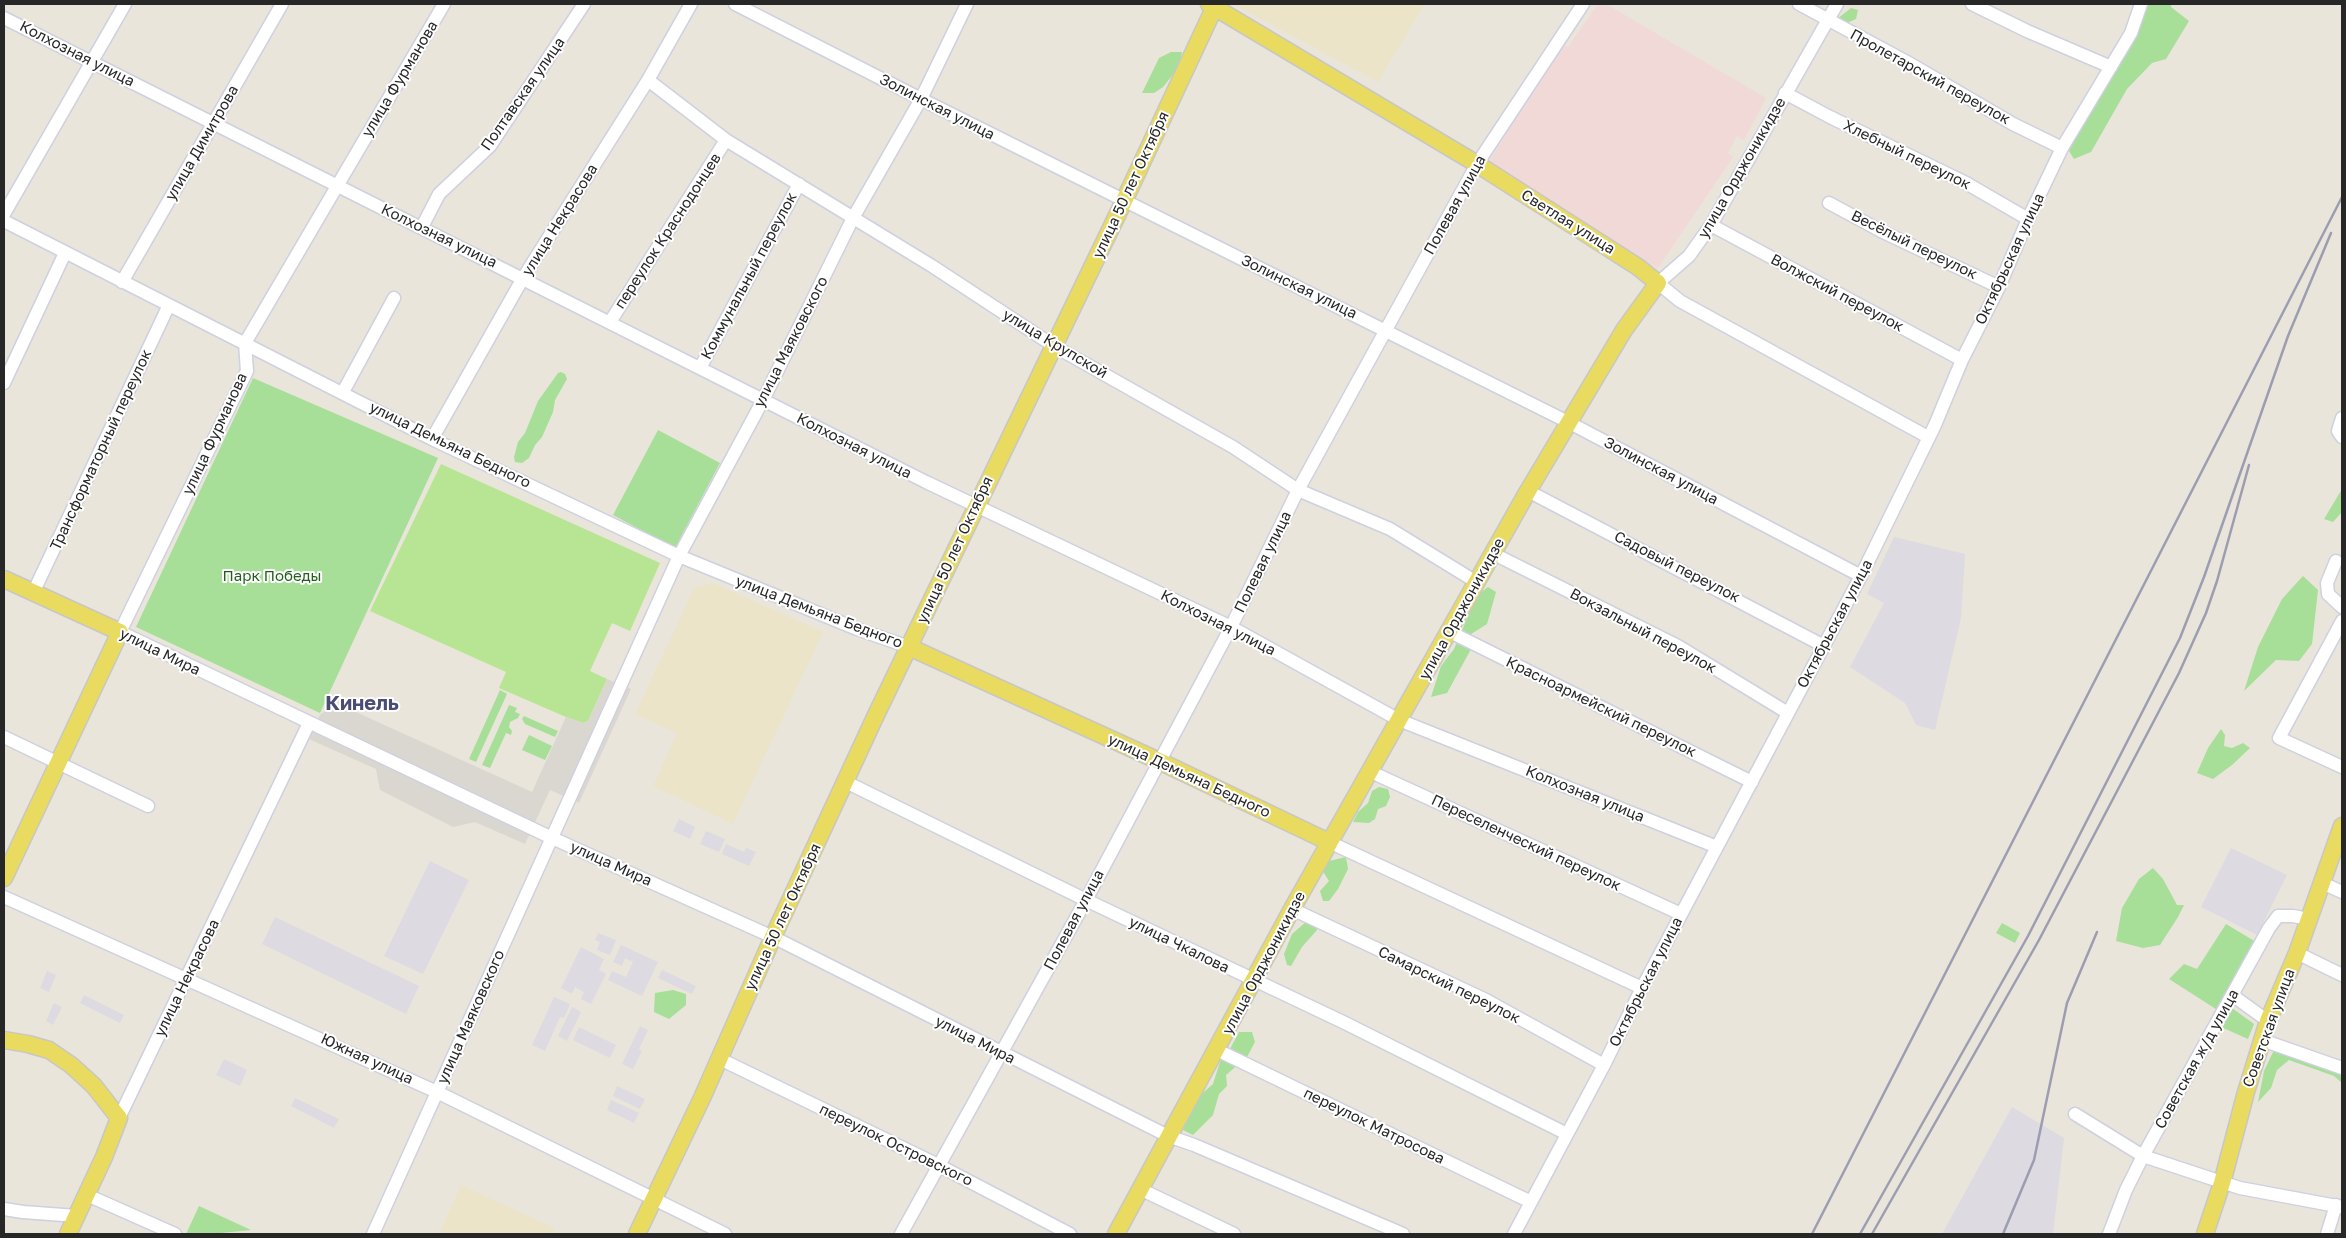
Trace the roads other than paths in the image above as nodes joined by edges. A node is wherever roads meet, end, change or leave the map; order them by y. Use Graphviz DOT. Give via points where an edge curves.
graph roads {
  1 [pos="125,4"];
  2 [pos="282,4"];
  3 [pos="444,4"];
  4 [pos="584,4"];
  5 [pos="691,4"];
  6 [pos="735,4"];
  7 [pos="968,4"];
  8 [pos="1583,4"];
  9 [pos="1799,4"];
  10 [pos="1837,4"];
  11 [pos="1972,4"];
  12 [pos="1213,5"];
  13 [pos="2139,5"];
  14 [pos="4,18"];
  15 [pos="1827,20"];
  16 [pos="91,61"];
  17 [pos="2111,67"];
  18 [pos="648,80"];
  19 [pos="1785,93"];
  20 [pos="921,99"];
  21 [pos="213,122"];
  22 [pos="726,140"];
  23 [pos="2062,148"];
  24 [pos="1477,164"];
  25 [pos="799,184"];
  26 [pos="336,186"];
  27 [pos="1124,201"];
  28 [pos="1829,203"];
  29 [pos="4,214"];
  30 [pos="853,218"];
  31 [pos="2028,219"];
  32 [pos="4,221"];
  33 [pos="1711,225"];
  34 [pos="422,227"];
  35 [pos="65,253"];
  36 [pos="524,278"];
  37 [pos="122,282"];
  38 [pos="1658,284"];
  39 [pos="1999,287"];
  40 [pos="394,298"];
  41 [pos="168,307"];
  42 [pos="610,322"];
  43 [pos="1386,330"];
  44 [pos="245,343"];
  45 [pos="1054,346"];
  46 [pos="1962,360"];
  47 [pos="700,368"];
  48 [pos="4,383"];
  49 [pos="343,392"];
  50 [pos="763,400"];
  51 [pos="2342,418"];
  52 [pos="1568,422"];
  53 [pos="1928,437"];
  54 [pos="2342,437"];
  55 [pos="432,439"];
  56 [pos="1298,490"];
  57 [pos="1528,491"];
  58 [pos="976,506"];
  59 [pos="1494,554"];
  60 [pos="679,556"];
  61 [pos="2336,561"];
  62 [pos="1862,576"];
  63 [pos="4,579"];
  64 [pos="1478,583"];
  65 [pos="33,592"];
  66 [pos="2342,607"];
  67 [pos="2342,621"];
  68 [pos="1231,628"];
  69 [pos="120,632"];
  70 [pos="1450,632"];
  71 [pos="1824,646"];
  72 [pos="909,647"];
  73 [pos="1788,713"];
  74 [pos="1399,720"];
  75 [pos="312,724"];
  76 [pos="4,737"];
  77 [pos="1159,761"];
  78 [pos="59,763"];
  79 [pos="2342,767"];
  80 [pos="1371,772"];
  81 [pos="846,782"];
  82 [pos="1752,782"];
  83 [pos="148,806"];
  84 [pos="2342,826"];
  85 [pos="552,838"];
  86 [pos="1330,842"];
  87 [pos="1717,847"];
  88 [pos="4,878"];
  89 [pos="2322,883"];
  90 [pos="2342,892"];
  91 [pos="4,897"];
  92 [pos="1086,900"];
  93 [pos="1292,909"];
  94 [pos="1682,914"];
  95 [pos="2308,920"];
  96 [pos="773,937"];
  97 [pos="2297,952"];
  98 [pos="2342,975"];
  99 [pos="188,978"];
  100 [pos="1254,980"];
  101 [pos="1642,988"];
  102 [pos="2232,996"];
  103 [pos="2268,1021"];
  104 [pos="4,1040"];
  105 [pos="2262,1040"];
  106 [pos="1217,1050"];
  107 [pos="1001,1054"];
  108 [pos="720,1059"];
  109 [pos="1604,1065"];
  110 [pos="2342,1068"];
  111 [pos="437,1092"];
  112 [pos="2075,1114"];
  113 [pos="119,1118"];
  114 [pos="1567,1134"];
  115 [pos="1168,1136"];
  116 [pos="2143,1156"];
  117 [pos="938,1165"];
  118 [pos="2222,1183"];
  119 [pos="1140,1189"];
  120 [pos="87,1195"];
  121 [pos="654,1198"];
  122 [pos="1531,1202"];
  123 [pos="2339,1206"];
  124 [pos="4,1209"];
  125 [pos="77,1216"];
  126 [pos="68,1234"];
  127 [pos="175,1234"];
  128 [pos="372,1234"];
  129 [pos="636,1234"];
  130 [pos="725,1234"];
  131 [pos="901,1234"];
  132 [pos="1070,1234"];
  133 [pos="1116,1234"];
  134 [pos="1234,1234"];
  135 [pos="1403,1234"];
  136 [pos="1514,1234"];
  137 [pos="2109,1234"];
  138 [pos="2205,1234"];
  139 [pos="2327,1234"];
  1 -- 16 [label="street"];
  2 -- 21 [label="street, улица Димитрова"];
  3 -- 26 [label="street, улица Фурманова"];
  4 -- 34 [label="street, Полтавская улица" via="490,146 439,194"];
  5 -- 18 [label="street, улица Некрасова"];
  6 -- 20 [label="street, Золинская улица"];
  7 -- 20 [label="street, улица Маяковского"];
  8 -- 24 [label="street, Полевая улица"];
  9 -- 15 [label="street, Пролетарский переулок"];
  10 -- 15 [label="street, улица Орджоникидзе"];
  11 -- 17 [label="street"];
  12 -- 24 [label="main road, Светлая улица"];
  12 -- 27 [label="main road, улица 50 лет Октября"];
  13 -- 17 [label="street, Октябрьская улица" via="2131,33"];
  14 -- 16 [label="street, Колхозная улица"];
  15 -- 19 [label="street, улица Орджоникидзе"];
  15 -- 23 [label="street, Пролетарский переулок"];
  16 -- 21 [label="street, Колхозная улица"];
  16 -- 29 [label="street"];
  17 -- 23 [label="street, Октябрьская улица"];
  18 -- 22 [label="street, улица Крупской"];
  18 -- 36 [label="street, улица Некрасова"];
  19 -- 31 [label="street, Хлебный переулок" via="1966,183"];
  19 -- 33 [label="street, улица Орджоникидзе"];
  20 -- 27 [label="street, Золинская улица"];
  20 -- 30 [label="street, улица Маяковского"];
  21 -- 26 [label="street, Колхозная улица"];
  21 -- 37 [label="street, улица Димитрова"];
  22 -- 25 [label="street, улица Крупской"];
  22 -- 42 [label="street, переулок Краснодонцев"];
  23 -- 31 [label="street, Октябрьская улица"];
  24 -- 38 [label="main road, Светлая улица" via="1638,266"];
  24 -- 43 [label="street, Полевая улица"];
  25 -- 30 [label="street, улица Крупской"];
  25 -- 47 [label="street, Коммунальный переулок"];
  26 -- 34 [label="street, Колхозная улица"];
  26 -- 44 [label="street, улица Фурманова"];
  27 -- 43 [label="street, Золинская улица"];
  27 -- 45 [label="main road, улица 50 лет Октября"];
  28 -- 39 [label="street, Весёлый переулок"];
  30 -- 45 [label="street, улица Крупской"];
  30 -- 50 [label="street, улица Маяковского"];
  31 -- 39 [label="street, Октябрьская улица"];
  32 -- 35 [label="street, улица Демьяна Бедного"];
  33 -- 38 [label="street, улица Орджоникидзе" via="1689,256"];
  33 -- 46 [label="street, Волжский переулок"];
  34 -- 36 [label="street, Колхозная улица"];
  35 -- 37 [label="street, улица Демьяна Бедного"];
  35 -- 48 [label="street"];
  36 -- 42 [label="street, Колхозная улица"];
  36 -- 55 [label="street, улица Некрасова"];
  37 -- 41 [label="street, улица Демьяна Бедного"];
  38 -- 52 [label="main road, улица Орджоникидзе" via="1624,330"];
  38 -- 53 [label="street, Светлая улица" via="1680,301"];
  39 -- 46 [label="street, Октябрьская улица"];
  40 -- 49 [label="street"];
  41 -- 44 [label="street, улица Демьяна Бедного"];
  41 -- 65 [label="street, Трансформаторный переулок"];
  42 -- 47 [label="street, Колхозная улица"];
  43 -- 52 [label="street, Золинская улица"];
  43 -- 56 [label="street, Полевая улица"];
  44 -- 49 [label="street, улица Демьяна Бедного"];
  44 -- 69 [label="street, улица Фурманова" via="247,371"];
  45 -- 56 [label="street, улица Крупской" via="1233,448"];
  45 -- 58 [label="main road, улица 50 лет Октября"];
  46 -- 53 [label="street, Октябрьская улица"];
  47 -- 50 [label="street, Колхозная улица"];
  49 -- 55 [label="street, улица Демьяна Бедного"];
  50 -- 58 [label="street, Колхозная улица"];
  50 -- 60 [label="street, улица Маяковского"];
  51 -- 54 [label="street" via="2338,431"];
  52 -- 57 [label="main road, улица Орджоникидзе"];
  52 -- 62 [label="street, Золинская улица"];
  53 -- 62 [label="street, Октябрьская улица"];
  55 -- 60 [label="street, улица Демьяна Бедного"];
  56 -- 64 [label="street, улица Крупской" via="1390,530"];
  56 -- 68 [label="street, Полевая улица"];
  57 -- 59 [label="main road, улица Орджоникидзе"];
  57 -- 71 [label="street, Садовый переулок"];
  58 -- 68 [label="street, Колхозная улица"];
  58 -- 72 [label="main road, улица 50 лет Октября"];
  59 -- 64 [label="main road, улица Орджоникидзе"];
  59 -- 73 [label="street, Вокзальный переулок" via="1678,646"];
  60 -- 72 [label="street, улица Демьяна Бедного"];
  60 -- 85 [label="street, улица Маяковского"];
  61 -- 66 [label="street" via="2326,582 2328,594"];
  62 -- 71 [label="street, Октябрьская улица"];
  63 -- 65 [label="main road, улица Мира"];
  64 -- 70 [label="main road, улица Орджоникидзе"];
  65 -- 69 [label="main road, улица Мира"];
  67 -- 79 [label="street" via="2279,738"];
  68 -- 74 [label="street, Колхозная улица"];
  68 -- 77 [label="street, Полевая улица"];
  69 -- 75 [label="street, улица Мира"];
  69 -- 78 [label="main road, улица Фурманова"];
  70 -- 74 [label="main road, улица Орджоникидзе"];
  70 -- 82 [label="street, Красноармейский переулок"];
  71 -- 73 [label="street, Октябрьская улица"];
  72 -- 77 [label="main road, улица Демьяна Бедного"];
  72 -- 81 [label="main road, улица 50 лет Октября"];
  73 -- 82 [label="street, Октябрьская улица"];
  74 -- 80 [label="main road, улица Орджоникидзе"];
  74 -- 87 [label="street, Колхозная улица"];
  75 -- 85 [label="street, улица Мира"];
  75 -- 99 [label="street, улица Некрасова"];
  76 -- 78 [label="street"];
  77 -- 86 [label="main road, улица Демьяна Бедного"];
  77 -- 92 [label="street, Полевая улица"];
  78 -- 83 [label="street"];
  78 -- 88 [label="main road, улица Фурманова"];
  80 -- 86 [label="main road, улица Орджоникидзе"];
  80 -- 94 [label="street, Переселенческий переулок"];
  81 -- 92 [label="street, улица Чкалова"];
  81 -- 96 [label="main road, улица 50 лет Октября"];
  82 -- 87 [label="street, Октябрьская улица"];
  84 -- 89 [label="main road, Советская улица"];
  85 -- 96 [label="street, улица Мира"];
  85 -- 111 [label="street, улица Маяковского"];
  86 -- 93 [label="main road, улица Орджоникидзе"];
  86 -- 101 [label="street, улица Демьяна Бедного"];
  87 -- 94 [label="street, Октябрьская улица"];
  89 -- 90 [label="street"];
  89 -- 95 [label="main road, Советская улица"];
  91 -- 99 [label="street, Южная улица"];
  92 -- 100 [label="street, улица Чкалова"];
  92 -- 107 [label="street, Полевая улица"];
  93 -- 100 [label="main road, улица Орджоникидзе"];
  93 -- 109 [label="street, Самарский переулок" via="1486,1000"];
  94 -- 101 [label="street, Октябрьская улица"];
  95 -- 97 [label="main road, Советская улица"];
  95 -- 102 [label="street, Советская ж/д улица" via="2278,916"];
  96 -- 107 [label="street, улица Мира"];
  96 -- 108 [label="main road, улица 50 лет Октября"];
  97 -- 98 [label="street"];
  97 -- 103 [label="main road, Советская улица"];
  99 -- 111 [label="street, Южная улица"];
  99 -- 113 [label="street, улица Некрасова"];
  100 -- 106 [label="main road, улица Орджоникидзе"];
  100 -- 114 [label="street, улица Чкалова"];
  101 -- 109 [label="street, Октябрьская улица"];
  102 -- 103 [label="street"];
  102 -- 116 [label="street, Советская ж/д улица"];
  103 -- 105 [label="main road, Советская улица"];
  104 -- 113 [label="main road" via="49,1050 94,1086"];
  105 -- 110 [label="street"];
  105 -- 118 [label="main road, Советская улица"];
  106 -- 115 [label="main road, улица Орджоникидзе"];
  106 -- 122 [label="street, переулок Матросова"];
  107 -- 115 [label="street, улица Мира"];
  107 -- 117 [label="street, Полевая улица"];
  108 -- 117 [label="street, переулок Островского"];
  108 -- 121 [label="main road, улица 50 лет Октября"];
  109 -- 114 [label="street, Октябрьская улица"];
  111 -- 121 [label="street, Южная улица"];
  111 -- 128 [label="street, улица Маяковского"];
  112 -- 116 [label="street"];
  113 -- 120 [label="main road, улица Некрасова"];
  114 -- 122 [label="street, Октябрьская улица"];
  115 -- 119 [label="main road, улица Орджоникидзе"];
  115 -- 135 [label="street, улица Мира"];
  116 -- 118 [label="street"];
  116 -- 137 [label="street, Советская ж/д улица"];
  117 -- 131 [label="street, Полевая улица"];
  117 -- 132 [label="street, переулок Островского"];
  118 -- 123 [label="street"];
  118 -- 138 [label="main road, Советская улица"];
  119 -- 133 [label="main road, улица Орджоникидзе"];
  119 -- 134 [label="street"];
  120 -- 125 [label="main road, улица Некрасова"];
  120 -- 127 [label="street"];
  121 -- 129 [label="main road, улица 50 лет Октября"];
  121 -- 130 [label="street, Южная улица"];
  122 -- 136 [label="street, Октябрьская улица"];
  123 -- 139 [label="street"];
  124 -- 125 [label="street"];
  125 -- 126 [label="main road, улица Некрасова"];
}
